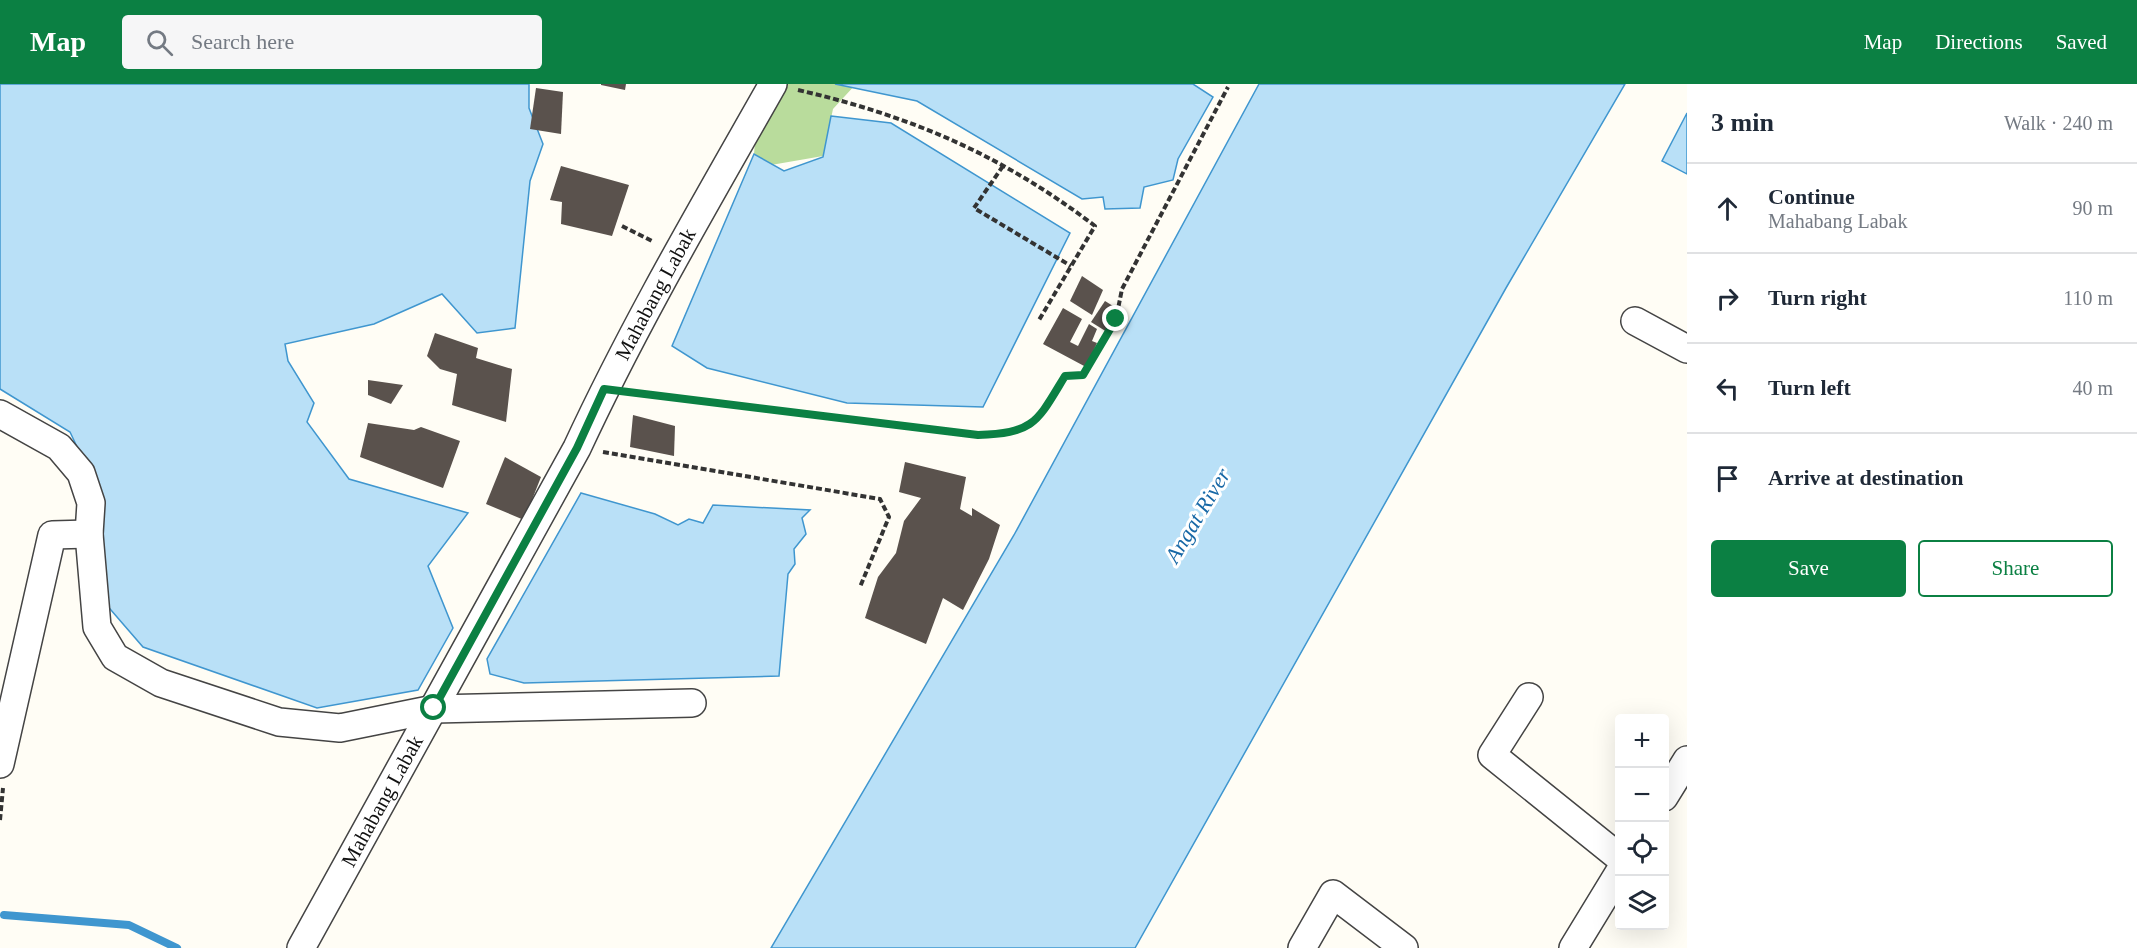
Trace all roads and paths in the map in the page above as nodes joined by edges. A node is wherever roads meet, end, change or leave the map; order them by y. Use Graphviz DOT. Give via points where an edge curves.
graph roads {
  1 [pos="1228,85"];
  2 [pos="784,86"];
  3 [pos="1003,166"];
  4 [pos="622,226"];
  5 [pos="677,253"];
  6 [pos="1071,266"];
  7 [pos="1039,320"];
  8 [pos="1635,321"];
  9 [pos="1687,349"];
  10 [pos="604,389"];
  11 [pos="0,414"];
  12 [pos="577,448"];
  13 [pos="89,534"];
  14 [pos="860,587"];
  15 [pos="1529,697"];
  16 [pos="692,703"];
  17 [pos="434,708"];
  18 [pos="1687,760"];
  19 [pos="0,764"];
  20 [pos="1669,790"];
  21 [pos="1615,854"];
  22 [pos="1617,876"];
  23 [pos="301,948"];
  24 [pos="1302,948"];
  25 [pos="1404,948"];
  26 [pos="1573,948"];
  1 -- 10 [label="path" via="1122,289 1116,319 1083,375 1065,376 1039,418 1011,434 978,435"];
  2 -- 3 [label="path" via="858,104 937,131"];
  2 -- 5 [label="street, Mahabang Labak"];
  3 -- 6 [label="path" via="1060,199 1095,226"];
  3 -- 6 [label="path" via="974,208"];
  4 -- 5 [label="path"];
  5 -- 10 [label="street, Mahabang Labak"];
  6 -- 7 [label="path"];
  8 -- 9 [label="street"];
  10 -- 12 [label="street, Mahabang Labak"];
  11 -- 13 [label="street" via="59,447 81,473 91,503"];
  12 -- 14 [label="path" via="880,499 889,517"];
  12 -- 17 [label="street, Mahabang Labak"];
  13 -- 17 [label="street" via="97,627 115,657 161,683 279,722 340,728"];
  13 -- 19 [label="street" via="52,536"];
  15 -- 21 [label="street" via="1492,755"];
  16 -- 17 [label="street"];
  17 -- 23 [label="street, Mahabang Labak"];
  18 -- 20 [label="street"];
  22 -- 26 [label="street"];
  24 -- 25 [label="street" via="1334,894"];
}
